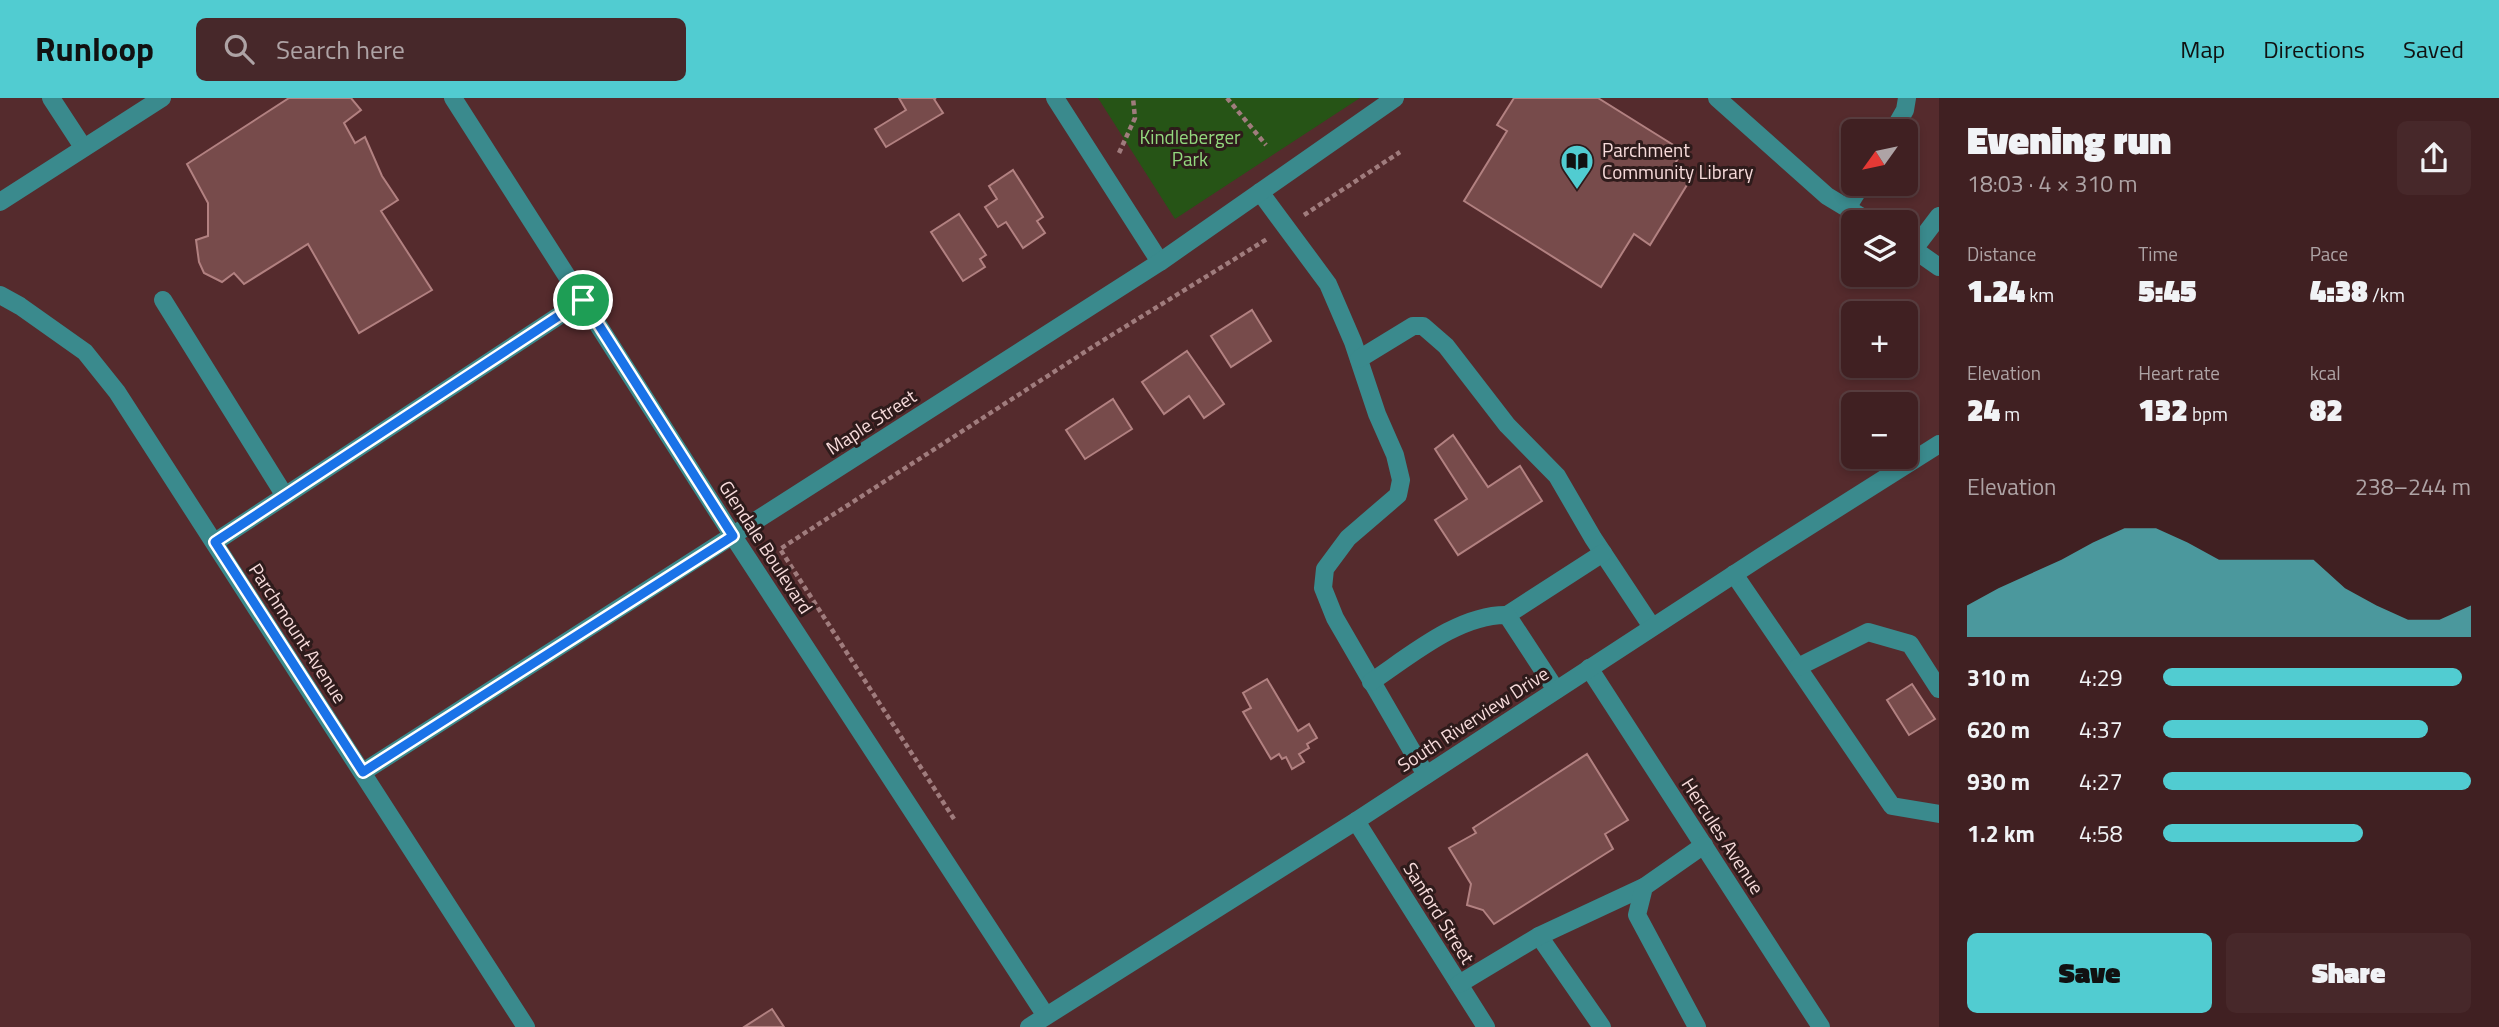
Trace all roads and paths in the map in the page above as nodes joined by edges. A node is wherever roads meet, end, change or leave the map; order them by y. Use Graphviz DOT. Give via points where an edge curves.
graph roads {
  1 [pos="51,98"];
  2 [pos="162,98"];
  3 [pos="453,98"];
  4 [pos="1055,98"];
  5 [pos="1133,98"];
  6 [pos="1227,98"];
  7 [pos="1395,98"];
  8 [pos="1717,98"];
  9 [pos="1907,98"];
  10 [pos="1900,119"];
  11 [pos="1266,145"];
  12 [pos="83,147"];
  13 [pos="1400,152"];
  14 [pos="1107,179"];
  15 [pos="1260,192"];
  16 [pos="1854,196"];
  17 [pos="0,202"];
  18 [pos="1847,208"];
  19 [pos="1850,210"];
  20 [pos="1939,216"];
  21 [pos="1286,227"];
  22 [pos="1918,238"];
  23 [pos="1918,252"];
  24 [pos="1160,262"];
  25 [pos="1939,267"];
  26 [pos="0,295"];
  27 [pos="163,300"];
  28 [pos="583,300"];
  29 [pos="1359,359"];
  30 [pos="1939,444"];
  31 [pos="285,496"];
  32 [pos="733,536"];
  33 [pos="215,542"];
  34 [pos="1603,553"];
  35 [pos="1734,574"];
  36 [pos="1507,615"];
  37 [pos="1653,627"];
  38 [pos="1798,667"];
  39 [pos="1590,668"];
  40 [pos="1371,682"];
  41 [pos="1939,689"];
  42 [pos="1556,691"];
  43 [pos="363,772"];
  44 [pos="1426,775"];
  45 [pos="1939,814"];
  46 [pos="954,819"];
  47 [pos="1356,821"];
  48 [pos="1704,845"];
  49 [pos="1644,887"];
  50 [pos="1539,936"];
  51 [pos="1459,984"];
  52 [pos="1046,1017"];
  53 [pos="526,1027"];
  54 [pos="1029,1027"];
  55 [pos="1486,1027"];
  56 [pos="1602,1027"];
  57 [pos="1697,1027"];
  58 [pos="1821,1027"];
  1 -- 12 [label="street"];
  2 -- 12 [label="street"];
  3 -- 28 [label="street, Glendale Boulevard"];
  4 -- 14 [label="street"];
  5 -- 14 [label="path" via="1135,118"];
  6 -- 11 [label="path"];
  7 -- 15 [label="street, Maple Street"];
  8 -- 18 [label="street" via="1827,196"];
  9 -- 10 [label="street"];
  12 -- 17 [label="street"];
  13 -- 21 [label="path"];
  14 -- 24 [label="street"];
  15 -- 21 [label="street"];
  15 -- 24 [label="street, Maple Street"];
  16 -- 18 [label="street"];
  18 -- 19 [label="street"];
  20 -- 22 [label="street"];
  21 -- 29 [label="street" via="1328,284"];
  21 -- 46 [label="path" via="1094,345 780,549"];
  23 -- 25 [label="street"];
  24 -- 32 [label="street, Maple Street"];
  26 -- 33 [label="street, Parchmount Avenue" via="85,352 117,392"];
  27 -- 31 [label="street"];
  28 -- 31 [label="street"];
  28 -- 32 [label="street, Glendale Boulevard"];
  29 -- 34 [label="street" via="1413,326 1423,326 1446,346 1507,425 1557,476"];
  29 -- 40 [label="street" via="1401,480 1398,495 1348,538 1325,569 1323,588"];
  30 -- 35 [label="street, South Riverview Drive"];
  31 -- 33 [label="street"];
  32 -- 43 [label="street, Maple Street"];
  32 -- 52 [label="street, Glendale Boulevard"];
  33 -- 43 [label="street, Parchmount Avenue"];
  34 -- 36 [label="street"];
  34 -- 37 [label="street"];
  35 -- 37 [label="street, South Riverview Drive"];
  35 -- 38 [label="street"];
  36 -- 40 [label="street" via="1490,615 1442,634"];
  36 -- 42 [label="street"];
  37 -- 39 [label="street, South Riverview Drive"];
  38 -- 41 [label="street" via="1868,632 1910,644"];
  38 -- 45 [label="street" via="1892,806"];
  39 -- 42 [label="street, South Riverview Drive"];
  39 -- 48 [label="street, Hercules Avenue"];
  40 -- 44 [label="street"];
  42 -- 44 [label="street, South Riverview Drive"];
  43 -- 53 [label="street, Parchmount Avenue"];
  44 -- 47 [label="street, South Riverview Drive"];
  47 -- 51 [label="street, Sanford Street"];
  47 -- 52 [label="street, South Riverview Drive"];
  48 -- 49 [label="street"];
  48 -- 58 [label="street, Hercules Avenue"];
  49 -- 50 [label="street"];
  49 -- 57 [label="street" via="1637,915"];
  50 -- 51 [label="street"];
  50 -- 56 [label="street"];
  51 -- 55 [label="street, Sanford Street"];
  52 -- 54 [label="street, South Riverview Drive"];
}
